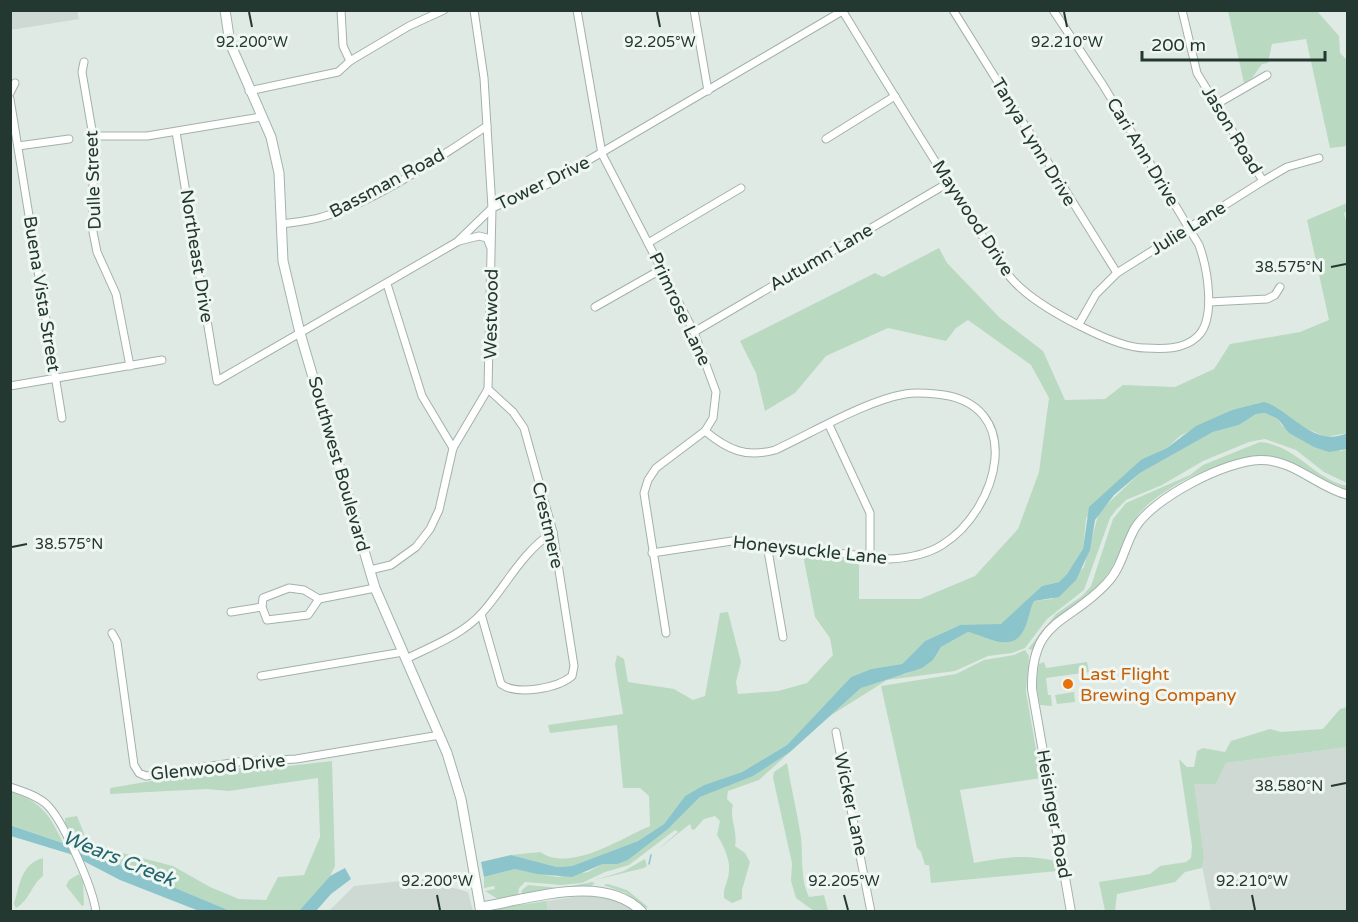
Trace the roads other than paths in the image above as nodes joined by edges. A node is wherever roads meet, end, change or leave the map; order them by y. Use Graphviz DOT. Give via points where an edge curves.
graph roads {
  1 [pos="225,10"];
  2 [pos="341,10"];
  3 [pos="444,10"];
  4 [pos="474,10"];
  5 [pos="577,10"];
  6 [pos="694,10"];
  7 [pos="952,10"];
  8 [pos="1053,10"];
  9 [pos="1182,10"];
  10 [pos="843,11"];
  11 [pos="350,61"];
  12 [pos="84,62"];
  13 [pos="1268,75"];
  14 [pos="15,83"];
  15 [pos="249,91"];
  16 [pos="708,91"];
  17 [pos="10,93"];
  18 [pos="895,96"];
  19 [pos="10,99"];
  20 [pos="1215,105"];
  21 [pos="261,117"];
  22 [pos="487,126"];
  23 [pos="176,132"];
  24 [pos="93,136"];
  25 [pos="69,139"];
  26 [pos="826,139"];
  27 [pos="18,146"];
  28 [pos="602,154"];
  29 [pos="1319,158"];
  30 [pos="1263,181"];
  31 [pos="948,183"];
  32 [pos="741,188"];
  33 [pos="492,208"];
  34 [pos="281,224"];
  35 [pos="1190,227"];
  36 [pos="457,242"];
  37 [pos="648,243"];
  38 [pos="492,249"];
  39 [pos="662,269"];
  40 [pos="1117,273"];
  41 [pos="387,284"];
  42 [pos="1280,287"];
  43 [pos="1209,302"];
  44 [pos="595,307"];
  45 [pos="1079,324"];
  46 [pos="694,332"];
  47 [pos="300,333"];
  48 [pos="162,360"];
  49 [pos="130,366"];
  50 [pos="55,379"];
  51 [pos="217,381"];
  52 [pos="10,386"];
  53 [pos="488,389"];
  54 [pos="62,418"];
  55 [pos="830,425"];
  56 [pos="705,431"];
  57 [pos="453,448"];
  58 [pos="1347,495"];
  59 [pos="553,532"];
  60 [pos="767,545"];
  61 [pos="652,553"];
  62 [pos="870,557"];
  63 [pos="370,570"];
  64 [pos="375,588"];
  65 [pos="319,599"];
  66 [pos="262,607"];
  67 [pos="231,612"];
  68 [pos="481,614"];
  69 [pos="112,633"];
  70 [pos="666,633"];
  71 [pos="783,637"];
  72 [pos="405,655"];
  73 [pos="261,676"];
  74 [pos="836,732"];
  75 [pos="440,735"];
  76 [pos="10,787"];
  77 [pos="477,891"];
  78 [pos="505,903"];
  79 [pos="480,909"];
  80 [pos="96,912"];
  81 [pos="642,912"];
  82 [pos="871,912"];
  83 [pos="1071,912"];
  1 -- 15 [label="main road, Southwest Boulevard" via="230,44"];
  2 -- 11 [label="street" via="343,46"];
  3 -- 11 [label="street"];
  4 -- 22 [label="street, Westwood"];
  5 -- 28 [label="street, Primrose Lane"];
  6 -- 16 [label="street"];
  7 -- 40 [label="street, Tanya Lynn Drive"];
  8 -- 35 [label="street, Cari Ann Drive"];
  9 -- 20 [label="street, Jason Road" via="1197,73"];
  10 -- 16 [label="street, Tower Drive"];
  10 -- 18 [label="street, Maywood Drive"];
  11 -- 15 [label="street" via="338,72"];
  12 -- 24 [label="street, Dulle Street" via="82,72"];
  13 -- 20 [label="street"];
  14 -- 17 [label="street"];
  15 -- 21 [label="main road, Southwest Boulevard"];
  16 -- 28 [label="street, Tower Drive"];
  18 -- 26 [label="street"];
  18 -- 31 [label="street, Maywood Drive"];
  19 -- 27 [label="street, Buena Vista Street"];
  20 -- 30 [label="street, Jason Road"];
  21 -- 23 [label="street"];
  21 -- 34 [label="main road, Southwest Boulevard" via="271,137 279,173"];
  22 -- 33 [label="street, Westwood"];
  22 -- 34 [label="street, Bassman Road" via="354,204 322,217"];
  23 -- 24 [label="street"];
  23 -- 51 [label="street, Northeast Drive"];
  24 -- 49 [label="street, Dulle Street" via="93,232 97,252 116,294"];
  25 -- 27 [label="street"];
  27 -- 50 [label="street, Buena Vista Street"];
  28 -- 33 [label="street, Tower Drive" via="548,184"];
  28 -- 37 [label="street, Primrose Lane"];
  29 -- 30 [label="street, Julie Lane" via="1287,167"];
  30 -- 35 [label="street, Julie Lane"];
  31 -- 45 [label="street, Maywood Drive" via="1017,284"];
  31 -- 46 [label="street, Autumn Lane"];
  32 -- 37 [label="street"];
  33 -- 36 [label="street, Tower Drive"];
  33 -- 38 [label="street, Westwood"];
  34 -- 47 [label="main road, Southwest Boulevard" via="283,261"];
  35 -- 40 [label="street, Julie Lane"];
  35 -- 43 [label="street, Cari Ann Drive" via="1205,261"];
  36 -- 38 [label="street" via="478,236 486,238"];
  36 -- 41 [label="street, Tower Drive"];
  37 -- 39 [label="street, Primrose Lane"];
  38 -- 53 [label="street, Westwood"];
  39 -- 44 [label="street"];
  39 -- 46 [label="street, Primrose Lane"];
  40 -- 45 [label="street, Julie Lane" via="1096,294"];
  41 -- 47 [label="street, Tower Drive"];
  41 -- 57 [label="street" via="422,396"];
  42 -- 43 [label="street" via="1267,299"];
  43 -- 45 [label="street, Maywood Drive" via="1206,321 1196,338 1165,349 1125,346"];
  46 -- 56 [label="street, Primrose Lane" via="716,392 713,418"];
  47 -- 51 [label="street, Tower Drive"];
  47 -- 63 [label="main road, Southwest Boulevard"];
  48 -- 49 [label="street"];
  49 -- 50 [label="street"];
  50 -- 52 [label="street"];
  50 -- 54 [label="street, Buena Vista Street"];
  53 -- 57 [label="street, Westwood"];
  53 -- 59 [label="street, Crestmere" via="524,428"];
  55 -- 56 [label="street, Honeysuckle Lane" via="758,454 736,452"];
  55 -- 62 [label="street" via="870,513"];
  55 -- 62 [label="street, Honeysuckle Lane" via="905,393 946,395 980,410 996,444 988,492 966,527 942,546 913,557"];
  56 -- 61 [label="street" via="656,468 648,480 644,493"];
  57 -- 63 [label="street, Westwood" via="439,510 430,529 416,547 391,565"];
  58 -- 83 [label="street, Heisinger Road" via="1318,484 1292,467 1260,460 1234,465 1165,496 1141,519 1119,567 1106,585 1058,620 1042,640 1032,675 1036,717"];
  59 -- 68 [label="street" via="537,542"];
  59 -- 68 [label="street, Crestmere" via="573,676 565,682 516,691 501,684"];
  60 -- 61 [label="street, Honeysuckle Lane" via="732,541"];
  60 -- 62 [label="street, Honeysuckle Lane"];
  60 -- 71 [label="street"];
  61 -- 70 [label="street"];
  63 -- 64 [label="main road, Southwest Boulevard"];
  64 -- 65 [label="street"];
  64 -- 72 [label="main road, Southwest Boulevard"];
  65 -- 66 [label="street" via="304,590 289,588 263,597"];
  65 -- 66 [label="street" via="308,615 293,618 267,620"];
  66 -- 67 [label="street"];
  68 -- 72 [label="street" via="454,636"];
  69 -- 75 [label="street, Glenwood Drive" via="117,642 134,765 146,776 238,762 296,759"];
  72 -- 73 [label="street"];
  72 -- 75 [label="main road, Southwest Boulevard"];
  74 -- 82 [label="street, Wicker Lane"];
  75 -- 77 [label="main road, Southwest Boulevard" via="461,799"];
  76 -- 80 [label="street" via="45,802 87,879"];
  77 -- 78 [label="main road" via="488,900"];
  77 -- 79 [label="main road, Southwest Boulevard"];
  78 -- 79 [label="main road"];
  78 -- 81 [label="main road" via="597,890 626,898"];
}
